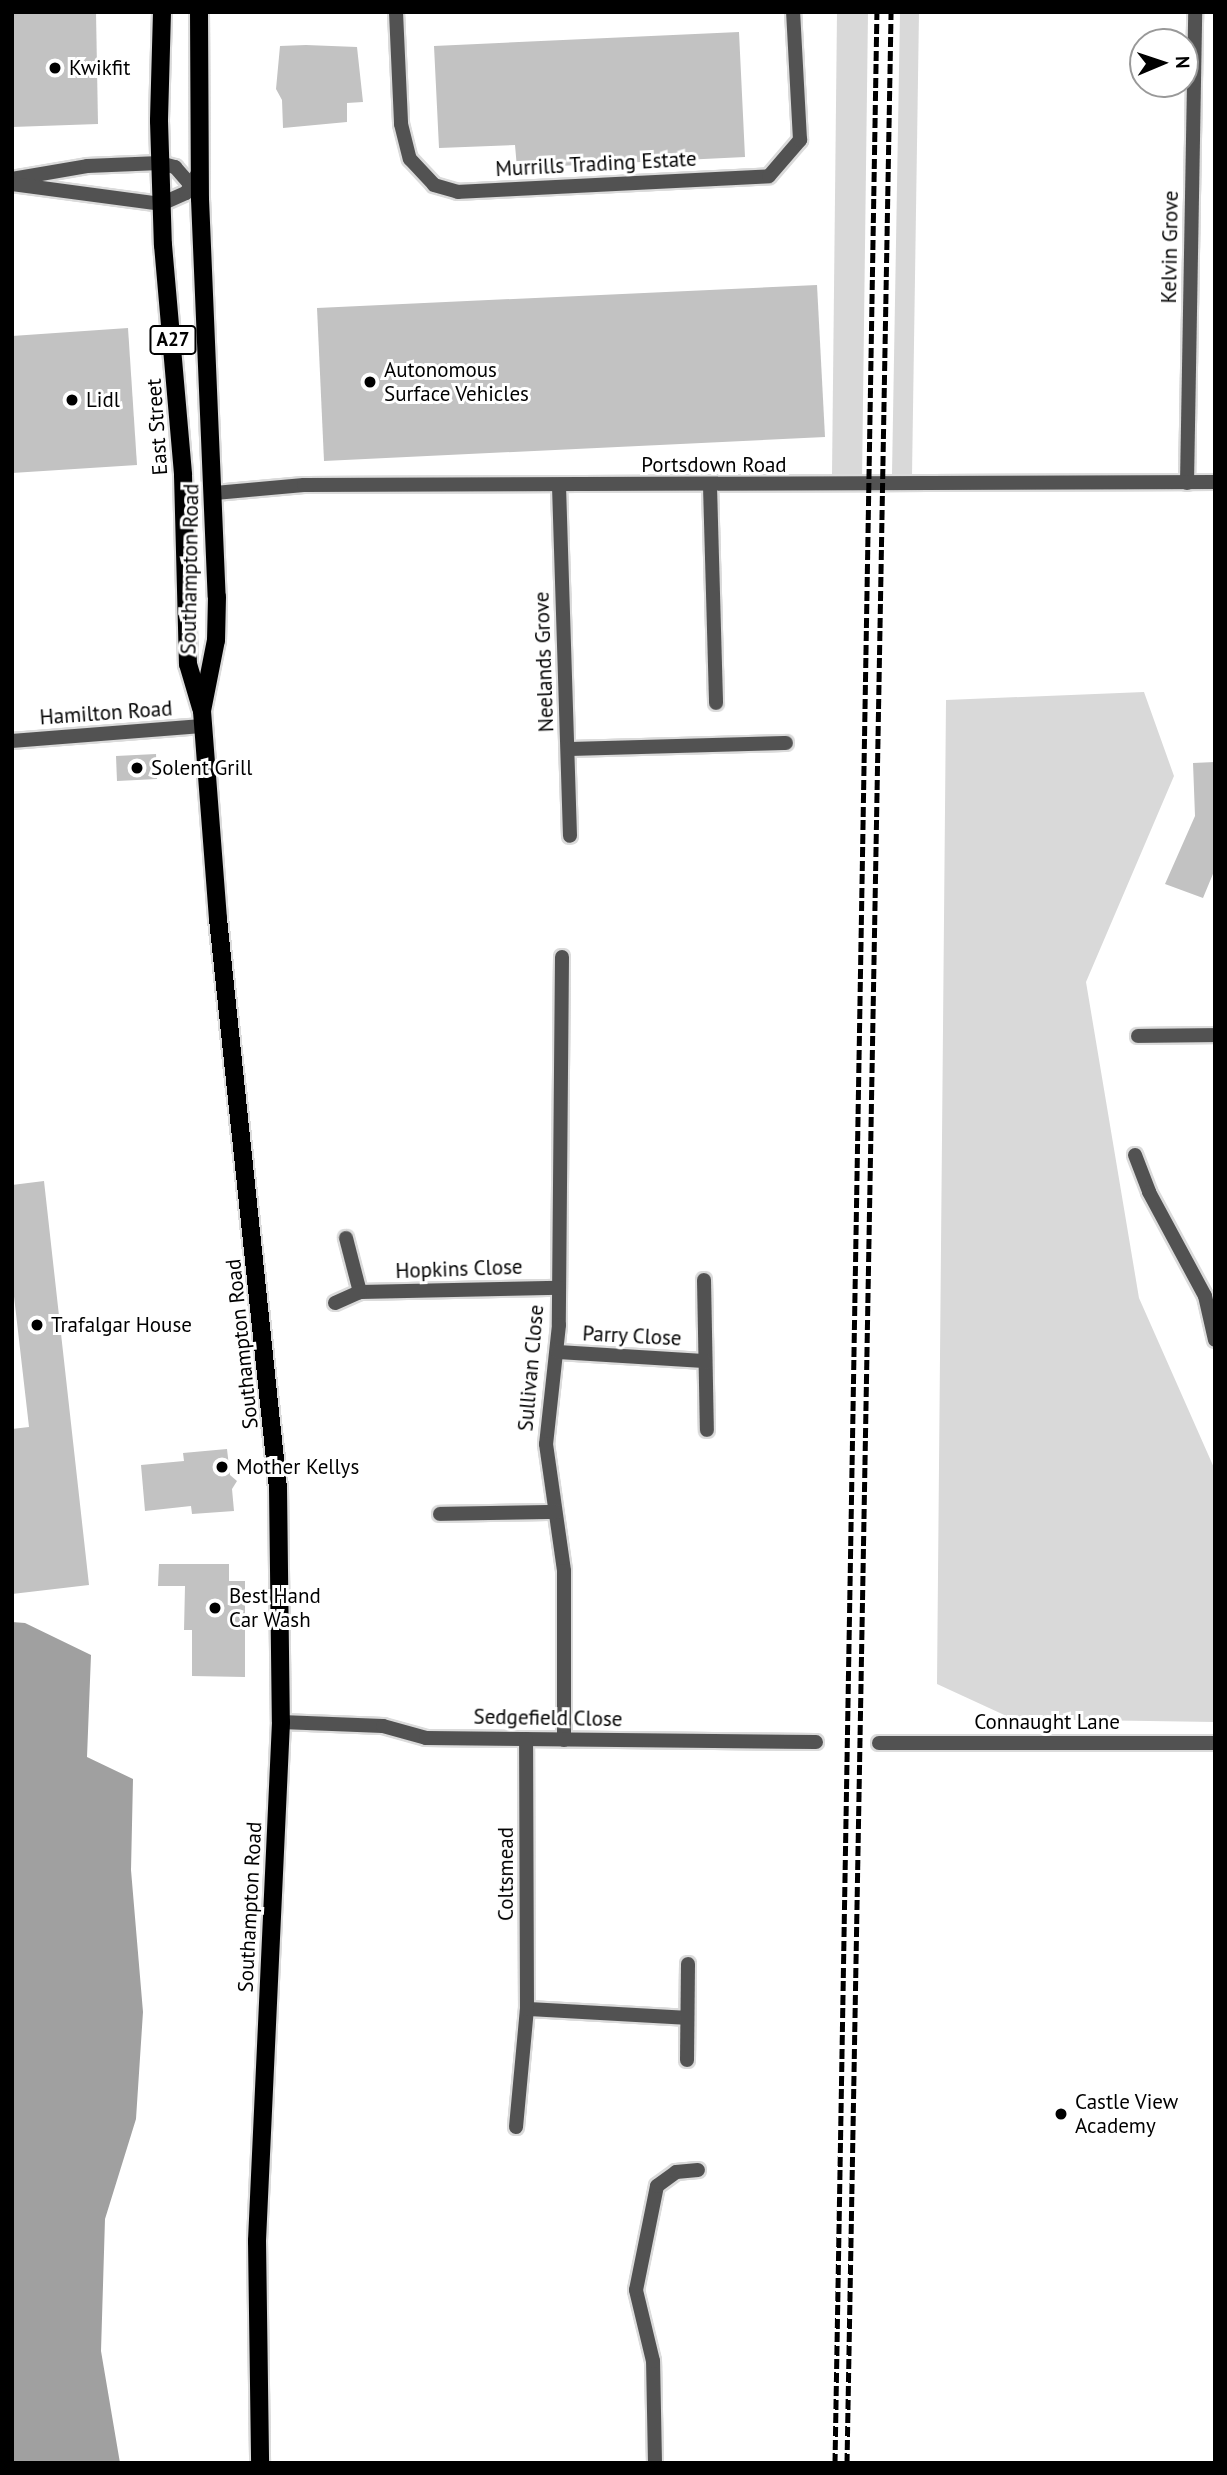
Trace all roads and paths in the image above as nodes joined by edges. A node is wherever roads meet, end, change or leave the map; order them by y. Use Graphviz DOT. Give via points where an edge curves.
graph roads {
  1 [pos="162,12"];
  2 [pos="199,12"];
  3 [pos="396,12"];
  4 [pos="793,12"];
  5 [pos="1195,12"];
  6 [pos="160,163"];
  7 [pos="12,181"];
  8 [pos="197,192"];
  9 [pos="162,204"];
  10 [pos="1187,482"];
  11 [pos="1215,482"];
  12 [pos="559,486"];
  13 [pos="710,486"];
  14 [pos="215,494"];
  15 [pos="716,702"];
  16 [pos="203,719"];
  17 [pos="12,741"];
  18 [pos="786,743"];
  19 [pos="568,749"];
  20 [pos="570,836"];
  21 [pos="562,957"];
  22 [pos="1215,1035"];
  23 [pos="1138,1036"];
  24 [pos="1135,1155"];
  25 [pos="346,1238"];
  26 [pos="704,1280"];
  27 [pos="559,1287"];
  28 [pos="360,1292"];
  29 [pos="1210,1293"];
  30 [pos="335,1303"];
  31 [pos="1215,1340"];
  32 [pos="557,1352"];
  33 [pos="705,1361"];
  34 [pos="707,1430"];
  35 [pos="555,1512"];
  36 [pos="440,1514"];
  37 [pos="281,1722"];
  38 [pos="526,1739"];
  39 [pos="564,1740"];
  40 [pos="816,1742"];
  41 [pos="879,1743"];
  42 [pos="1215,1743"];
  43 [pos="688,1964"];
  44 [pos="527,2009"];
  45 [pos="687,2018"];
  46 [pos="687,2060"];
  47 [pos="516,2127"];
  48 [pos="698,2170"];
  49 [pos="260,2463"];
  50 [pos="655,2463"];
  1 -- 6 [label="main road, East Street / A27"];
  2 -- 8 [label="main road, A27" via="201,167"];
  3 -- 4 [label="street, Murrills Trading Estate" via="401,124 410,159 434,185 458,192 769,176 800,140"];
  5 -- 10 [label="street, Kelvin Grove"];
  6 -- 7 [label="street" via="87,166"];
  6 -- 8 [label="street" via="175,167"];
  6 -- 9 [label="main road, East Street / A27"];
  7 -- 9 [label="street"];
  8 -- 9 [label="street"];
  8 -- 14 [label="main road, Southampton Road / A27"];
  9 -- 16 [label="main road, East Street / A27" via="183,475 188,664"];
  10 -- 11 [label="street, Portsdown Road"];
  10 -- 13 [label="street, Portsdown Road"];
  12 -- 13 [label="street, Portsdown Road"];
  12 -- 14 [label="street, Portsdown Road" via="304,485"];
  12 -- 19 [label="street, Neelands Grove"];
  13 -- 15 [label="street"];
  14 -- 16 [label="main road, Southampton Road / A27" via="216,640"];
  16 -- 17 [label="street, Hamilton Road"];
  16 -- 37 [label="main road, Southampton Road / A27" via="218,919 278,1488"];
  18 -- 19 [label="street"];
  19 -- 20 [label="street, Neelands Grove"];
  21 -- 27 [label="street, Sullivan Close"];
  22 -- 23 [label="street"];
  24 -- 29 [label="street" via="1149,1192"];
  25 -- 28 [label="street"];
  26 -- 33 [label="street, Parry Close"];
  27 -- 28 [label="street, Hopkins Close"];
  27 -- 32 [label="street, Sullivan Close"];
  28 -- 30 [label="street, Hopkins Close"];
  29 -- 31 [label="street"];
  32 -- 33 [label="street, Parry Close"];
  32 -- 35 [label="street, Sullivan Close" via="546,1444"];
  33 -- 34 [label="street, Parry Close"];
  35 -- 36 [label="street"];
  35 -- 39 [label="street, Sullivan Close" via="564,1572"];
  37 -- 38 [label="street, Sedgefield Close" via="383,1726 426,1738"];
  37 -- 49 [label="main road, Southampton Road / A27" via="257,2241"];
  38 -- 39 [label="street, Sedgefield Close"];
  38 -- 44 [label="street, Coltsmead"];
  39 -- 40 [label="street, Sedgefield Close"];
  41 -- 42 [label="street, Connaught Lane"];
  43 -- 45 [label="street"];
  44 -- 45 [label="street"];
  44 -- 47 [label="street, Coltsmead"];
  45 -- 46 [label="street"];
  48 -- 50 [label="street" via="676,2172 657,2186 636,2290 653,2361"];
}
